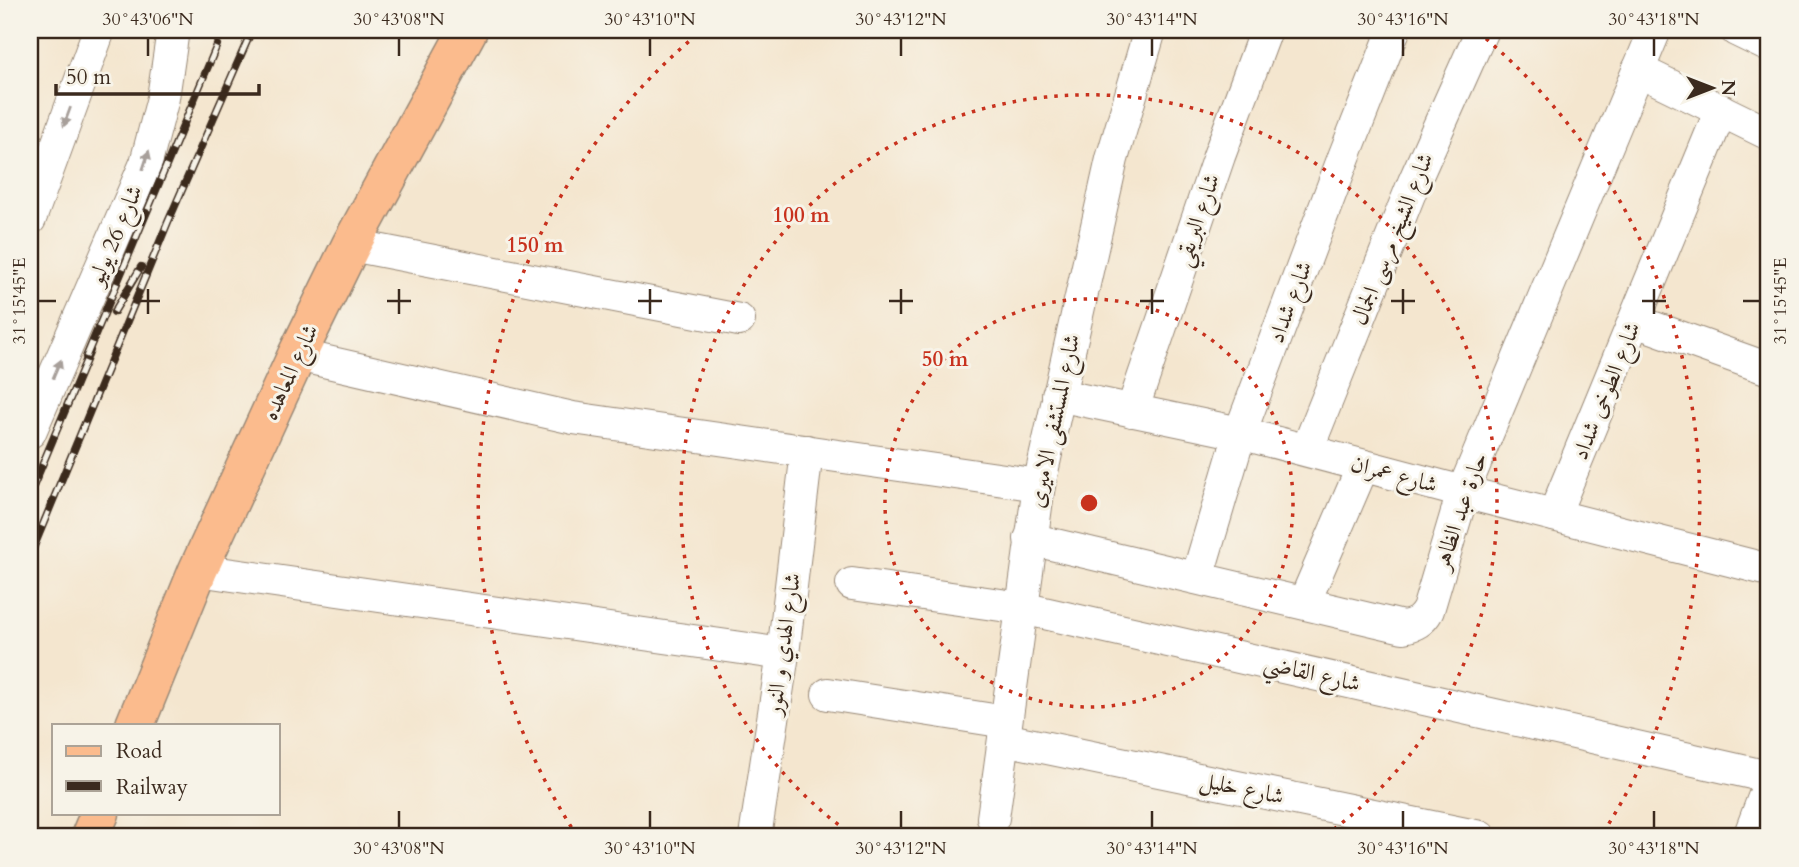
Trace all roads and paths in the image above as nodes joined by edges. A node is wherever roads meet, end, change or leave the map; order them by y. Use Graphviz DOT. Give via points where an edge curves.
graph roads {
  1 [pos="99,30"];
  2 [pos="173,30"];
  3 [pos="468,30"];
  4 [pos="1150,30"];
  5 [pos="1266,30"];
  6 [pos="1394,30"];
  7 [pos="1482,30"];
  8 [pos="1655,30"];
  9 [pos="1736,30"];
  10 [pos="1769,46"];
  11 [pos="1638,69"];
  12 [pos="1721,110"];
  13 [pos="1769,134"];
  14 [pos="33,202"];
  15 [pos="351,245"];
  16 [pos="739,320"];
  17 [pos="1635,321"];
  18 [pos="298,355"];
  19 [pos="1769,369"];
  20 [pos="1058,395"];
  21 [pos="1132,411"];
  22 [pos="30,432"];
  23 [pos="1240,433"];
  24 [pos="1307,450"];
  25 [pos="807,451"];
  26 [pos="1363,466"];
  27 [pos="1039,485"];
  28 [pos="1463,492"];
  29 [pos="1555,515"];
  30 [pos="1030,539"];
  31 [pos="198,570"];
  32 [pos="1769,570"];
  33 [pos="1197,578"];
  34 [pos="852,584"];
  35 [pos="1304,603"];
  36 [pos="1022,608"];
  37 [pos="783,654"];
  38 [pos="828,694"];
  39 [pos="135,724"];
  40 [pos="1005,730"];
  41 [pos="1769,777"];
  42 [pos="1769,784"];
  43 [pos="100,814"];
  44 [pos="993,818"];
  45 [pos="90,837"];
  46 [pos="755,837"];
  47 [pos="1480,837"];
  48 [pos="1749,837"];
  1 -- 14 [label="street, one-way"];
  22 -- 2 [label="street, شارع 26 يوليو, one-way" via="146,163 163,98"];
  3 -- 15 [label="main road, شارع المعاهده"];
  4 -- 20 [label="street, شارع المستشفى الاميرى" via="1112,159"];
  5 -- 21 [label="street, شارع البريقي"];
  6 -- 23 [label="street, شارع شداد"];
  7 -- 24 [label="street, شارع الشيخ مرسى الجمال" via="1414,182"];
  8 -- 11 [label="street, حارة عبد الظاهر"];
  9 -- 10 [label="street"];
  11 -- 12 [label="street"];
  11 -- 28 [label="street, حارة عبد الظاهر"];
  12 -- 13 [label="street"];
  12 -- 17 [label="street, شارع الطوخى شداد"];
  15 -- 16 [label="street"];
  15 -- 18 [label="main road, شارع المعاهده"];
  17 -- 19 [label="street"];
  17 -- 29 [label="street, شارع الطوخى شداد"];
  18 -- 25 [label="street" via="573,418"];
  18 -- 31 [label="main road, شارع المعاهده"];
  20 -- 21 [label="street, شارع عمران"];
  20 -- 27 [label="street, شارع المستشفى الاميرى"];
  21 -- 23 [label="street, شارع عمران"];
  23 -- 24 [label="street, شارع عمران"];
  23 -- 33 [label="street, شارع شداد"];
  24 -- 26 [label="street, شارع عمران"];
  25 -- 27 [label="street"];
  25 -- 37 [label="street, شارع الهدي و النور"];
  26 -- 28 [label="street, شارع عمران"];
  26 -- 35 [label="street"];
  27 -- 30 [label="street, شارع المستشفى الاميرى"];
  28 -- 29 [label="street, شارع عمران"];
  28 -- 35 [label="street, حارة عبد الظاهر" via="1428,610 1418,622 1403,626"];
  29 -- 32 [label="street, شارع عمران"];
  30 -- 33 [label="street, حارة عبد الظاهر"];
  30 -- 36 [label="street, شارع المستشفى الاميرى"];
  31 -- 37 [label="street"];
  31 -- 39 [label="main road, شارع المعاهده"];
  33 -- 35 [label="street, حارة عبد الظاهر"];
  34 -- 36 [label="street, شارع القاضي"];
  36 -- 40 [label="street, شارع المستشفى الاميرى"];
  36 -- 41 [label="street, شارع القاضي"];
  37 -- 46 [label="street, شارع الهدي و النور"];
  38 -- 40 [label="street, شارع خليل"];
  40 -- 44 [label="street, شارع المستشفى الاميرى"];
  40 -- 47 [label="street, شارع خليل"];
  42 -- 48 [label="street"];
  43 -- 45 [label="main road"];
}
